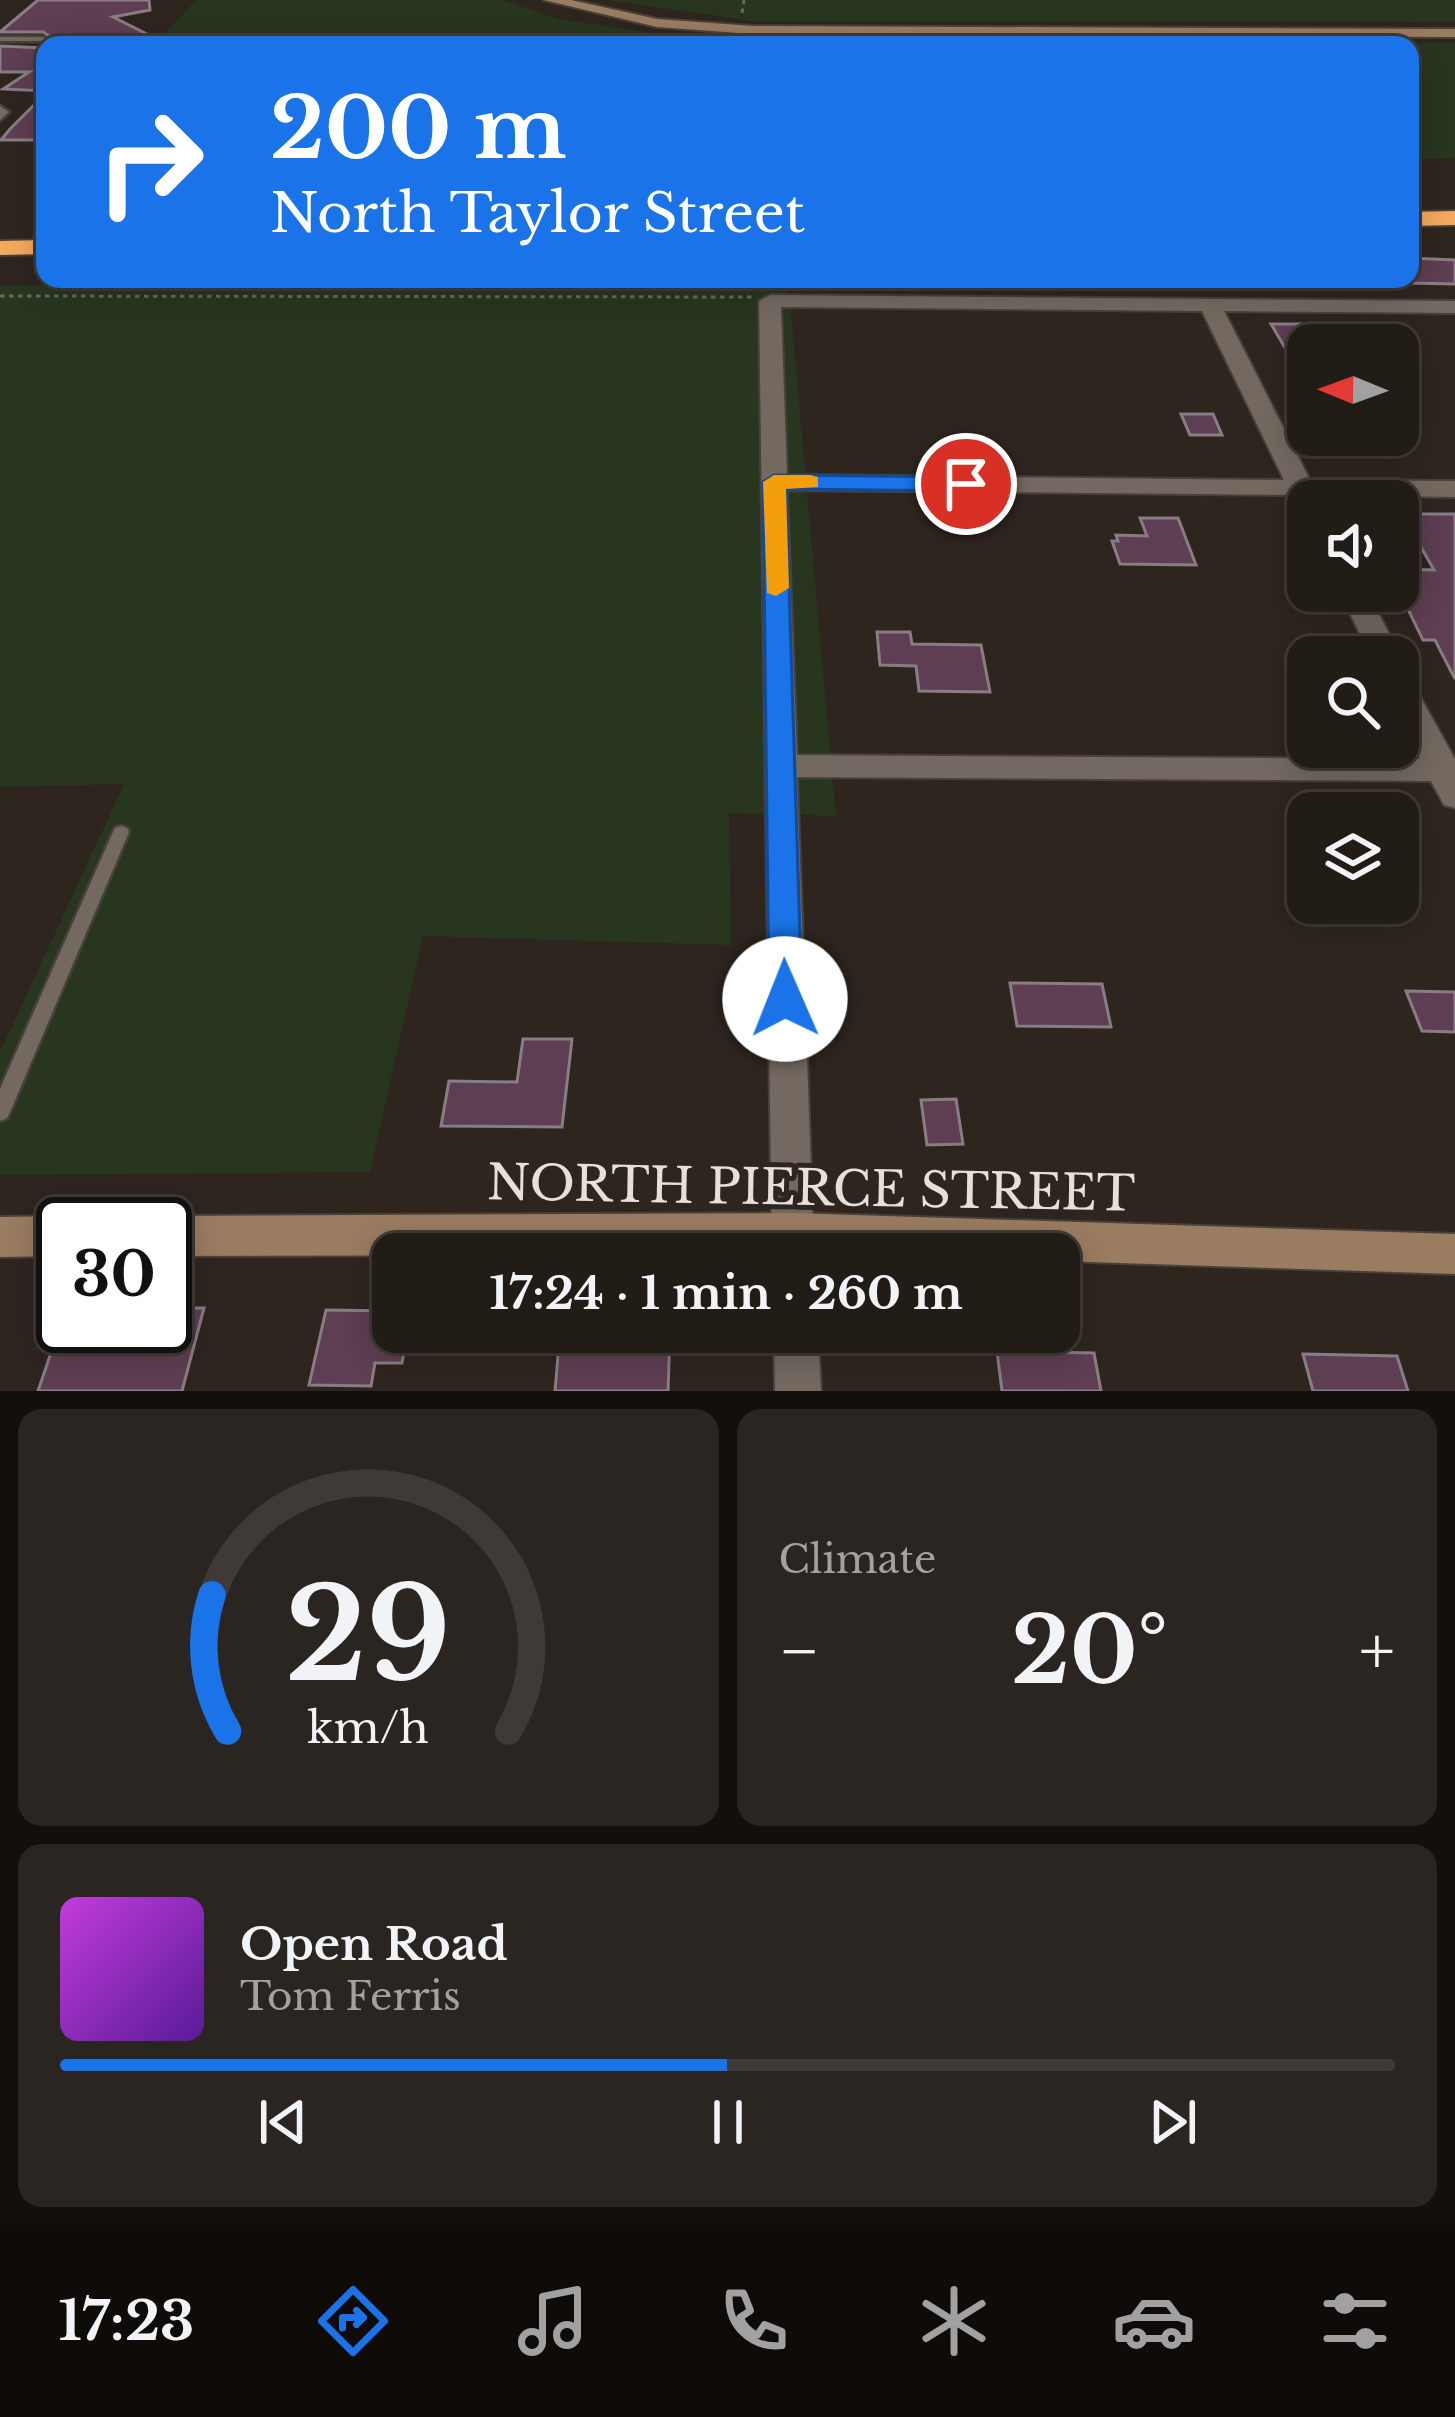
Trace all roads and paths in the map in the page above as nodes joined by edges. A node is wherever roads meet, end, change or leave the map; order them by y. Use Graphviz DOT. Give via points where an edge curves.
graph roads {
  1 [pos="551,0"];
  2 [pos="1455,33"];
  3 [pos="0,39"];
  4 [pos="36,39"];
  5 [pos="1419,196"];
  6 [pos="1455,196"];
  7 [pos="1455,218"];
  8 [pos="1419,219"];
  9 [pos="0,226"];
  10 [pos="36,226"];
  11 [pos="36,247"];
  12 [pos="0,248"];
  13 [pos="0,296"];
  14 [pos="769,299"];
  15 [pos="1211,307"];
  16 [pos="1455,307"];
  17 [pos="1298,480"];
  18 [pos="774,482"];
  19 [pos="1455,489"];
  20 [pos="1419,490"];
  21 [pos="1287,495"];
  22 [pos="1419,721"];
  23 [pos="779,766"];
  24 [pos="1450,779"];
  25 [pos="121,832"];
  26 [pos="0,1112"];
  27 [pos="793,1233"];
  28 [pos="36,1236"];
  29 [pos="192,1236"];
  30 [pos="0,1237"];
  31 [pos="372,1238"];
  32 [pos="1080,1248"];
  33 [pos="1455,1254"];
  34 [pos="796,1353"];
  35 [pos="797,1391"];
  1 -- 2 [label="main road" via="657,23 753,30"];
  3 -- 4 [label="lane"];
  5 -- 6 [label="highway"];
  7 -- 8 [label="highway"];
  9 -- 10 [label="highway"];
  11 -- 12 [label="highway"];
  13 -- 14 [label="path"];
  14 -- 15 [label="street"];
  14 -- 18 [label="street"];
  15 -- 16 [label="street"];
  15 -- 17 [label="street"];
  18 -- 21 [label="street"];
  18 -- 23 [label="street"];
  19 -- 20 [label="street"];
  22 -- 24 [label="street"];
  23 -- 24 [label="street"];
  23 -- 27 [label="street"];
  25 -- 26 [label="lane"];
  28 -- 30 [label="main road"];
  29 -- 31 [label="main road, NORTH PIERCE STREET"];
  32 -- 33 [label="main road, NORTH PIERCE STREET"];
  34 -- 35 [label="street"];
}
